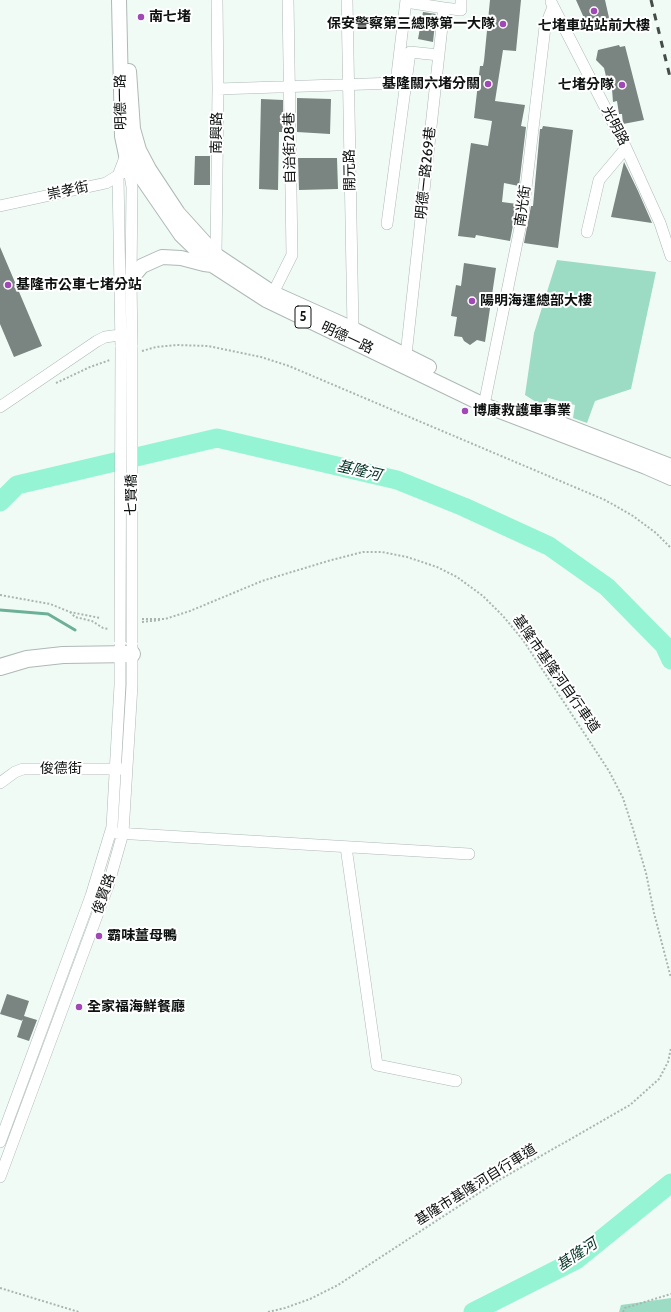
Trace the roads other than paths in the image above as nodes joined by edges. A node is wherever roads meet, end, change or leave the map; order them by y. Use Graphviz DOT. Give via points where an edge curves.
graph roads {
  1 [pos="119,0"];
  2 [pos="126,0"];
  3 [pos="216,0"];
  4 [pos="288,0"];
  5 [pos="347,0"];
  6 [pos="406,1"];
  7 [pos="551,3"];
  8 [pos="461,5"];
  9 [pos="444,8"];
  10 [pos="439,55"];
  11 [pos="348,85"];
  12 [pos="290,88"];
  13 [pos="218,89"];
  14 [pos="626,148"];
  15 [pos="139,150"];
  16 [pos="129,160"];
  17 [pos="118,176"];
  18 [pos="0,206"];
  19 [pos="387,224"];
  20 [pos="587,232"];
  21 [pos="671,256"];
  22 [pos="214,260"];
  23 [pos="131,279"];
  24 [pos="273,293"];
  25 [pos="126,334"];
  26 [pos="351,334"];
  27 [pos="406,355"];
  28 [pos="486,400"];
  29 [pos="0,407"];
  30 [pos="671,466"];
  31 [pos="671,478"];
  32 [pos="122,646"];
  33 [pos="0,667"];
  34 [pos="122,770"];
  35 [pos="0,784"];
  36 [pos="110,833"];
  37 [pos="123,833"];
  38 [pos="346,847"];
  39 [pos="469,854"];
  40 [pos="456,1081"];
  41 [pos="0,1142"];
  42 [pos="3,1159"];
  43 [pos="0,1177"];
  1 -- 16 [label="main road, 明德一路 / 5" via="122,136"];
  2 -- 15 [label="main road, 明德一路 / 5" via="133,129"];
  3 -- 13 [label="street, 南興路"];
  4 -- 12 [label="street, 自治街28巷"];
  5 -- 11 [label="street, 開元路"];
  6 -- 9 [label="street"];
  6 -- 11 [label="street" via="396,82"];
  7 -- 14 [label="street, 光明路"];
  7 -- 28 [label="street, 南光街" via="545,28 522,213"];
  8 -- 9 [label="street"];
  9 -- 10 [label="street, 明德一路269巷"];
  10 -- 19 [label="street" via="410,52"];
  10 -- 27 [label="street, 明德一路269巷"];
  11 -- 12 [label="street"];
  11 -- 26 [label="street, 開元路"];
  12 -- 13 [label="street"];
  12 -- 24 [label="street, 自治街28巷" via="292,255"];
  13 -- 22 [label="street, 南興路"];
  14 -- 20 [label="street" via="599,180"];
  14 -- 21 [label="street, 光明路" via="660,223"];
  15 -- 16 [label="street"];
  15 -- 22 [label="main road, 明德一路 / 5" via="178,213"];
  16 -- 17 [label="street"];
  16 -- 22 [label="main road, 明德一路 / 5" via="181,235"];
  16 -- 23 [label="street" via="132,187"];
  17 -- 18 [label="street, 崇孝街" via="106,183"];
  17 -- 25 [label="street"];
  22 -- 23 [label="main road" via="198,263 181,258 162,257 142,266"];
  22 -- 24 [label="main road, 明德一路 / 5"];
  22 -- 26 [label="main road, 明德一路 / 5" via="266,300"];
  23 -- 25 [label="street"];
  24 -- 26 [label="main road, 明德一路 / 5"];
  25 -- 29 [label="street" via="105,337 97,341"];
  25 -- 32 [label="street, 七賢橋, bridge" via="121,347"];
  25 -- 32 [label="street, 七賢橋, bridge" via="134,350 137,621"];
  26 -- 27 [label="main road, 明德一路 / 5"];
  26 -- 28 [label="main road, 明德一路 / 5"];
  27 -- 28 [label="main road, 明德一路 / 5"];
  28 -- 30 [label="main road, 明德一路 / 5"];
  28 -- 31 [label="main road, 明德一路 / 5"];
  32 -- 33 [label="highway" via="27,659"];
  32 -- 34 [label="street, 俊賢路"];
  34 -- 35 [label="street, 俊德街" via="23,769"];
  34 -- 36 [label="street, 俊賢路"];
  34 -- 37 [label="street, 俊賢路"];
  36 -- 37 [label="street"];
  36 -- 41 [label="street, 俊賢路" via="92,896"];
  37 -- 38 [label="street"];
  37 -- 42 [label="street, 俊賢路" via="108,886"];
  38 -- 39 [label="street"];
  38 -- 40 [label="street" via="377,1065"];
  42 -- 43 [label="street, 俊賢路"];
}
